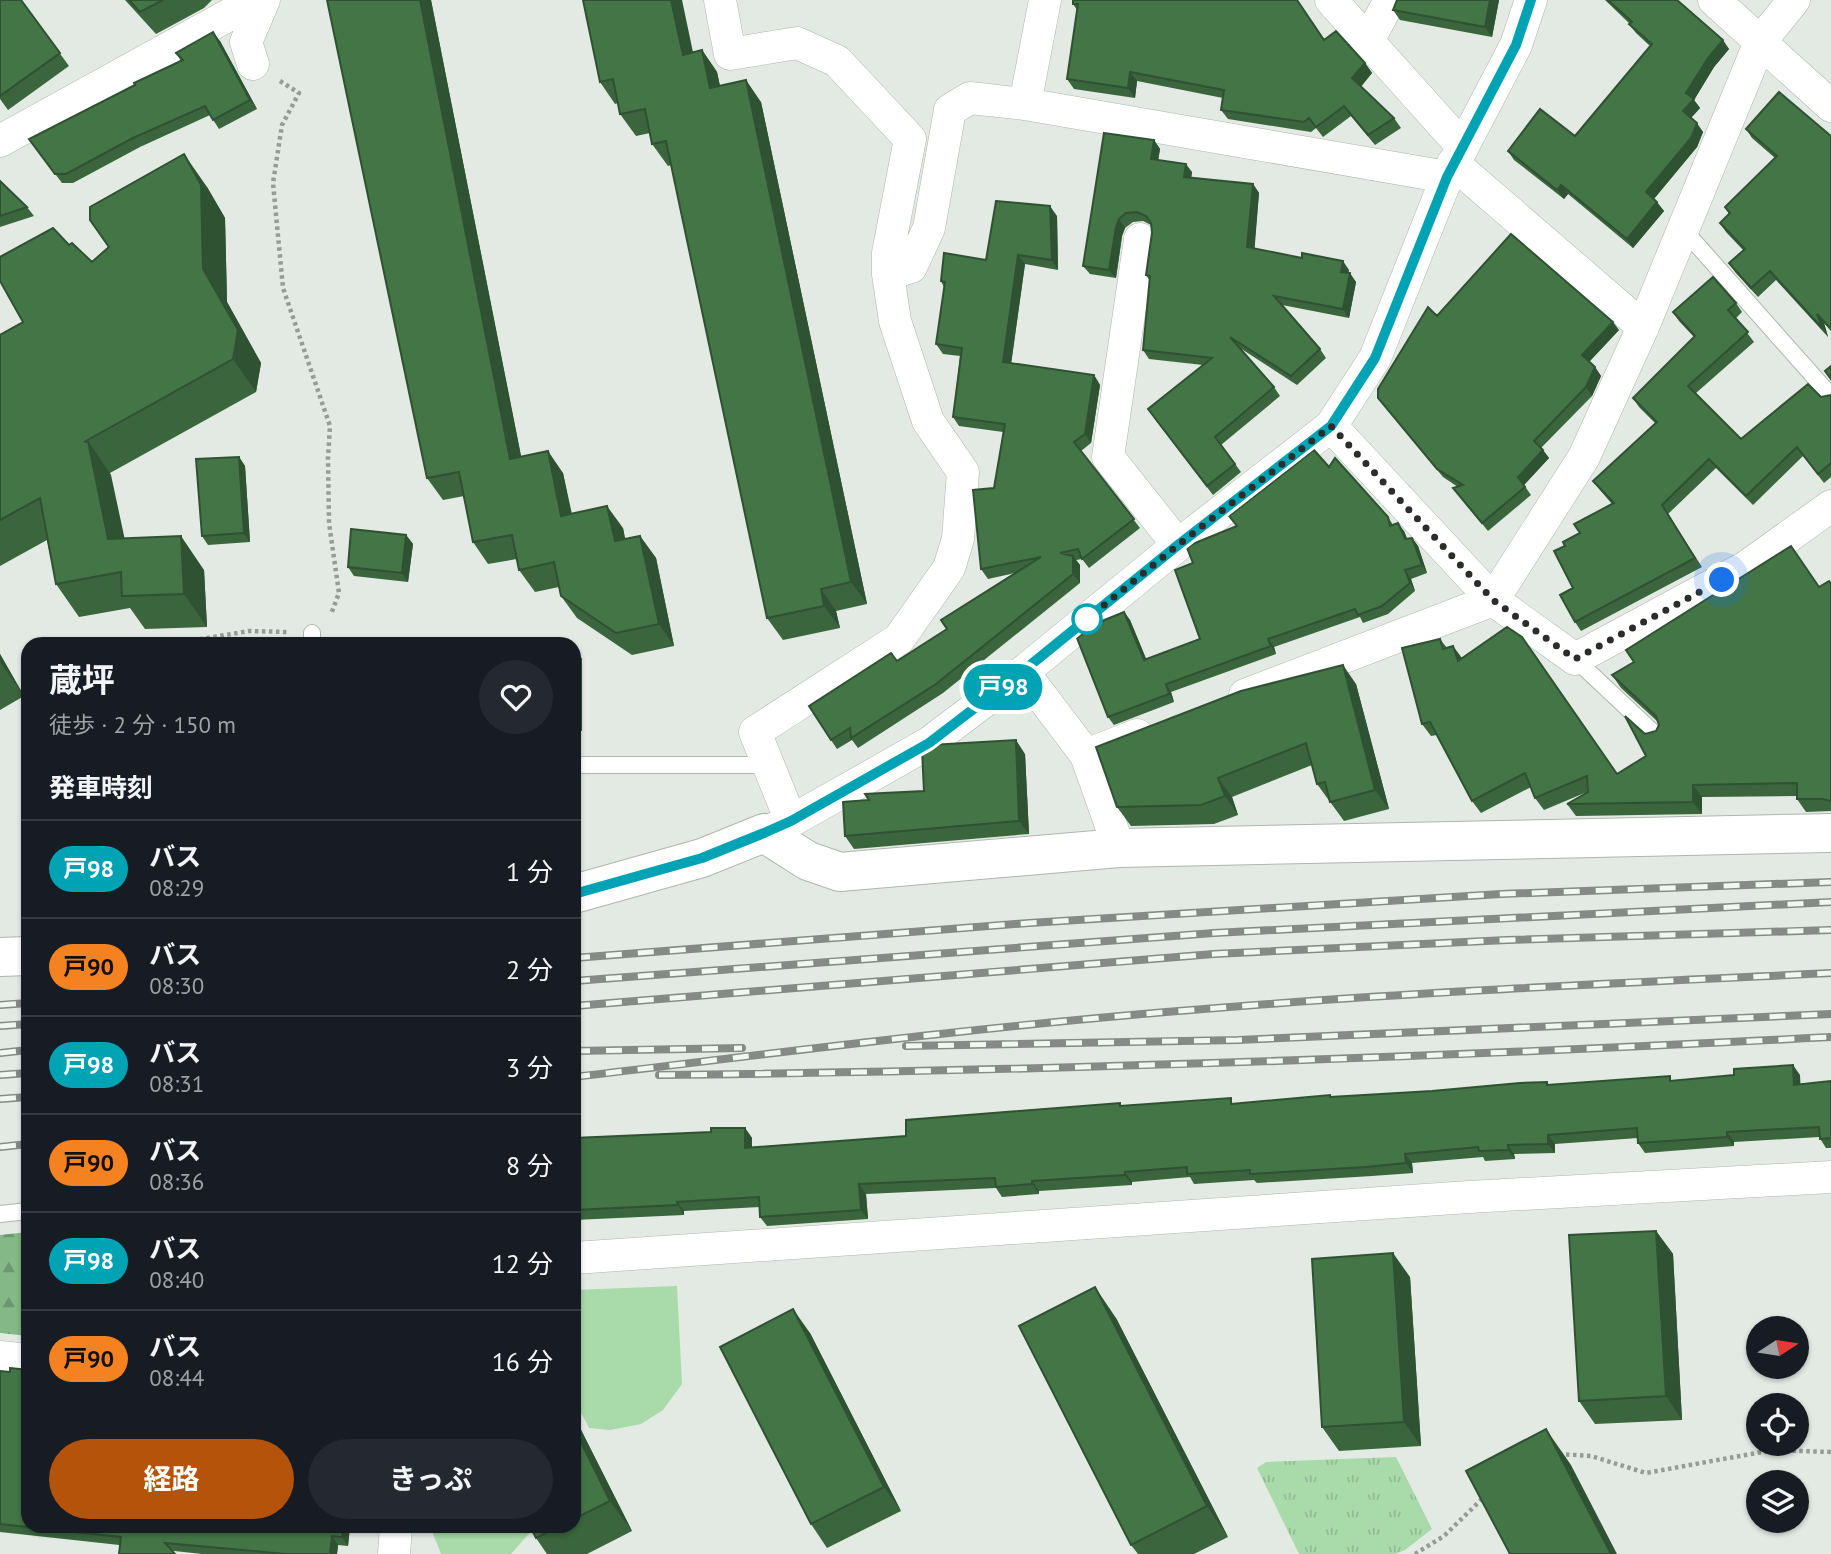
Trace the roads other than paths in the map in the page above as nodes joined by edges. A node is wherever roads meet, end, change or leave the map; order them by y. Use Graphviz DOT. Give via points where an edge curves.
graph roads {
  1 [pos="256,0"];
  2 [pos="264,0"];
  3 [pos="720,0"];
  4 [pos="1045,0"];
  5 [pos="1331,0"];
  6 [pos="1390,0"];
  7 [pos="1531,0"];
  8 [pos="1714,0"];
  9 [pos="1794,0"];
  10 [pos="1368,41"];
  11 [pos="1760,42"];
  12 [pos="253,64"];
  13 [pos="1025,104"];
  14 [pos="1831,106"];
  15 [pos="0,141"];
  16 [pos="1454,162"];
  17 [pos="1683,229"];
  18 [pos="1140,239"];
  19 [pos="888,274"];
  20 [pos="1643,327"];
  21 [pos="1831,396"];
  22 [pos="1331,426"];
  23 [pos="1831,506"];
  24 [pos="1178,545"];
  25 [pos="1493,600"];
  26 [pos="1575,659"];
  27 [pos="1023,671"];
  28 [pos="1213,707"];
  29 [pos="1162,726"];
  30 [pos="1657,736"];
  31 [pos="1086,755"];
  32 [pos="581,765"];
  33 [pos="769,765"];
  34 [pos="778,827"];
  35 [pos="1831,833"];
  36 [pos="1119,848"];
  37 [pos="581,892"];
  38 [pos="21,956"];
  39 [pos="0,957"];
  40 [pos="1831,1177"];
  41 [pos="21,1212"];
  42 [pos="0,1214"];
  43 [pos="581,1258"];
  44 [pos="0,1357"];
  45 [pos="21,1359"];
  46 [pos="396,1533"];
  47 [pos="394,1554"];
  1 -- 15 [label="street"];
  2 -- 12 [label="street" via="246,42"];
  3 -- 19 [label="street" via="730,54 797,43 837,61 910,139"];
  4 -- 13 [label="street"];
  5 -- 10 [label="street"];
  6 -- 10 [label="street"];
  7 -- 16 [label="street" via="1516,45"];
  8 -- 11 [label="street"];
  9 -- 11 [label="street"];
  10 -- 16 [label="street"];
  11 -- 14 [label="street"];
  11 -- 17 [label="street"];
  13 -- 16 [label="street"];
  13 -- 19 [label="street" via="970,98 950,110 929,228 911,267"];
  16 -- 20 [label="street"];
  16 -- 22 [label="street" via="1375,358"];
  17 -- 20 [label="street"];
  17 -- 21 [label="lane"];
  18 -- 24 [label="street" via="1108,457"];
  19 -- 33 [label="street" via="895,321 928,421 963,472 958,539 949,568 899,639 755,732"];
  20 -- 25 [label="street" via="1584,457"];
  22 -- 24 [label="street"];
  22 -- 25 [label="street"];
  23 -- 26 [label="street" via="1746,567"];
  24 -- 27 [label="street"];
  25 -- 26 [label="street"];
  25 -- 28 [label="street"];
  26 -- 30 [label="lane"];
  27 -- 31 [label="street"];
  27 -- 34 [label="street" via="929,743"];
  29 -- 31 [label="street"];
  31 -- 36 [label="street"];
  32 -- 33 [label="lane"];
  33 -- 34 [label="street"];
  34 -- 36 [label="street" via="808,861 839,872"];
  34 -- 37 [label="street" via="702,858"];
  35 -- 36 [label="street"];
  38 -- 39 [label="street"];
  40 -- 43 [label="street"];
  41 -- 42 [label="lane"];
  44 -- 45 [label="street"];
  46 -- 47 [label="street"];
}
